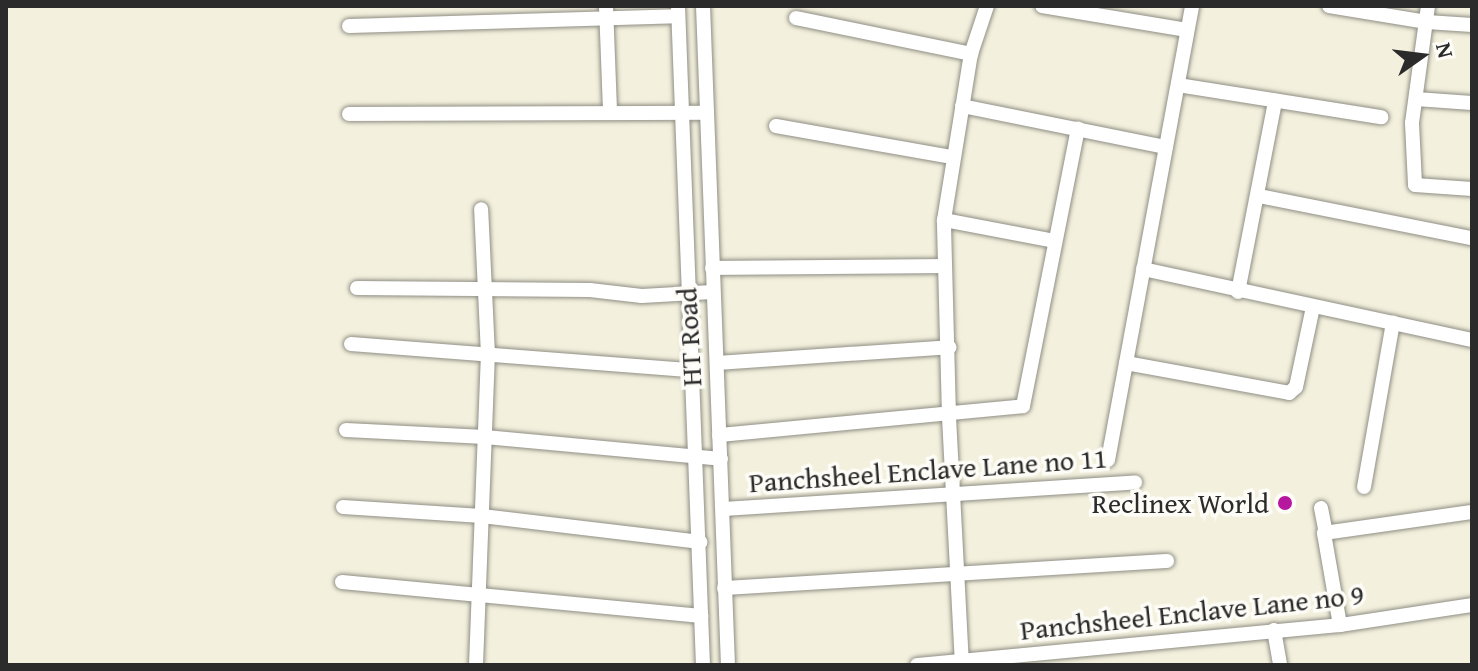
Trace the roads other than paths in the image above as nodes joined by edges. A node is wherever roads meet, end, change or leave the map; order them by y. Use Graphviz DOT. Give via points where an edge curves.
graph roads {
  1 [pos="703,6"];
  2 [pos="987,6"];
  3 [pos="1042,6"];
  4 [pos="1192,6"];
  5 [pos="1329,6"];
  6 [pos="1428,6"];
  7 [pos="678,11"];
  8 [pos="606,12"];
  9 [pos="796,18"];
  10 [pos="1427,22"];
  11 [pos="1472,25"];
  12 [pos="349,26"];
  13 [pos="1187,30"];
  14 [pos="971,54"];
  15 [pos="1178,85"];
  16 [pos="1416,99"];
  17 [pos="1275,101"];
  18 [pos="1472,103"];
  19 [pos="962,106"];
  20 [pos="684,111"];
  21 [pos="610,112"];
  22 [pos="707,113"];
  23 [pos="349,114"];
  24 [pos="1381,117"];
  25 [pos="776,126"];
  26 [pos="1078,128"];
  27 [pos="1166,147"];
  28 [pos="952,157"];
  29 [pos="1472,189"];
  30 [pos="1259,196"];
  31 [pos="481,209"];
  32 [pos="944,220"];
  33 [pos="1472,238"];
  34 [pos="1055,241"];
  35 [pos="943,266"];
  36 [pos="712,268"];
  37 [pos="1143,269"];
  38 [pos="357,288"];
  39 [pos="486,288"];
  40 [pos="712,292"];
  41 [pos="1238,292"];
  42 [pos="689,294"];
  43 [pos="1313,307"];
  44 [pos="1393,323"];
  45 [pos="1472,340"];
  46 [pos="351,344"];
  47 [pos="949,347"];
  48 [pos="488,355"];
  49 [pos="717,363"];
  50 [pos="1126,363"];
  51 [pos="691,370"];
  52 [pos="949,416"];
  53 [pos="346,430"];
  54 [pos="719,435"];
  55 [pos="485,437"];
  56 [pos="696,457"];
  57 [pos="721,459"];
  58 [pos="1108,460"];
  59 [pos="1135,482"];
  60 [pos="1364,487"];
  61 [pos="954,495"];
  62 [pos="343,507"];
  63 [pos="1321,508"];
  64 [pos="723,509"];
  65 [pos="1472,512"];
  66 [pos="482,516"];
  67 [pos="1326,533"];
  68 [pos="700,542"];
  69 [pos="1167,561"];
  70 [pos="958,572"];
  71 [pos="342,582"];
  72 [pos="724,588"];
  73 [pos="479,597"];
  74 [pos="1472,605"];
  75 [pos="701,616"];
  76 [pos="1340,625"];
  77 [pos="1274,630"];
  78 [pos="962,663"];
  79 [pos="476,665"];
  80 [pos="703,665"];
  81 [pos="728,665"];
  82 [pos="917,665"];
  83 [pos="1280,665"];
  1 -- 22 [label="street, HT Road"];
  2 -- 14 [label="street"];
  3 -- 13 [label="street"];
  4 -- 13 [label="street"];
  5 -- 10 [label="street"];
  6 -- 10 [label="street"];
  7 -- 8 [label="street"];
  7 -- 20 [label="street, HT Road"];
  8 -- 12 [label="street"];
  8 -- 21 [label="street"];
  9 -- 14 [label="street"];
  10 -- 11 [label="street"];
  10 -- 16 [label="street"];
  13 -- 15 [label="street"];
  14 -- 19 [label="street"];
  15 -- 17 [label="street"];
  15 -- 27 [label="street"];
  16 -- 18 [label="street"];
  16 -- 29 [label="street" via="1415,185"];
  17 -- 24 [label="street"];
  17 -- 30 [label="street"];
  19 -- 26 [label="street"];
  19 -- 28 [label="street"];
  20 -- 21 [label="street"];
  20 -- 22 [label="street"];
  20 -- 42 [label="street, HT Road"];
  21 -- 23 [label="street"];
  22 -- 36 [label="street, HT Road"];
  25 -- 28 [label="street"];
  26 -- 27 [label="street"];
  26 -- 34 [label="street"];
  27 -- 37 [label="street"];
  28 -- 32 [label="street"];
  30 -- 33 [label="street"];
  30 -- 41 [label="street"];
  31 -- 39 [label="street"];
  32 -- 34 [label="street"];
  32 -- 35 [label="street"];
  34 -- 52 [label="street" via="1023,406"];
  35 -- 36 [label="street"];
  35 -- 47 [label="street"];
  36 -- 40 [label="street, HT Road"];
  37 -- 41 [label="street"];
  37 -- 50 [label="street"];
  38 -- 39 [label="street"];
  39 -- 42 [label="street"];
  39 -- 48 [label="street"];
  40 -- 42 [label="street"];
  40 -- 49 [label="street, HT Road"];
  41 -- 43 [label="street"];
  42 -- 51 [label="street, HT Road"];
  43 -- 44 [label="street"];
  43 -- 50 [label="street" via="1296,387 1289,393"];
  44 -- 45 [label="street"];
  44 -- 60 [label="street"];
  46 -- 48 [label="street"];
  47 -- 49 [label="street"];
  47 -- 52 [label="street"];
  48 -- 51 [label="street"];
  48 -- 55 [label="street"];
  49 -- 54 [label="street, HT Road"];
  50 -- 58 [label="street"];
  51 -- 56 [label="street, HT Road"];
  52 -- 54 [label="street"];
  52 -- 61 [label="street"];
  53 -- 55 [label="street"];
  54 -- 57 [label="street, HT Road"];
  55 -- 56 [label="street"];
  55 -- 66 [label="street"];
  56 -- 57 [label="street"];
  56 -- 68 [label="street, HT Road"];
  57 -- 64 [label="street, HT Road"];
  59 -- 61 [label="street, Panchsheel Enclave Lane no 11"];
  61 -- 64 [label="street, Panchsheel Enclave Lane no 11"];
  61 -- 70 [label="street"];
  62 -- 66 [label="street"];
  63 -- 67 [label="street"];
  64 -- 72 [label="street, HT Road"];
  65 -- 67 [label="street"];
  66 -- 68 [label="street"];
  66 -- 73 [label="street"];
  67 -- 76 [label="street"];
  68 -- 75 [label="street, HT Road"];
  69 -- 70 [label="street"];
  70 -- 72 [label="street"];
  70 -- 78 [label="street"];
  71 -- 73 [label="street"];
  72 -- 81 [label="street, HT Road"];
  73 -- 75 [label="street"];
  73 -- 79 [label="street"];
  74 -- 76 [label="street, Panchsheel Enclave Lane no 9"];
  75 -- 80 [label="street, HT Road"];
  76 -- 77 [label="street, Panchsheel Enclave Lane no 9"];
  77 -- 78 [label="street, Panchsheel Enclave Lane no 9"];
  77 -- 83 [label="street"];
  78 -- 82 [label="street, Panchsheel Enclave Lane no 9"];
}
